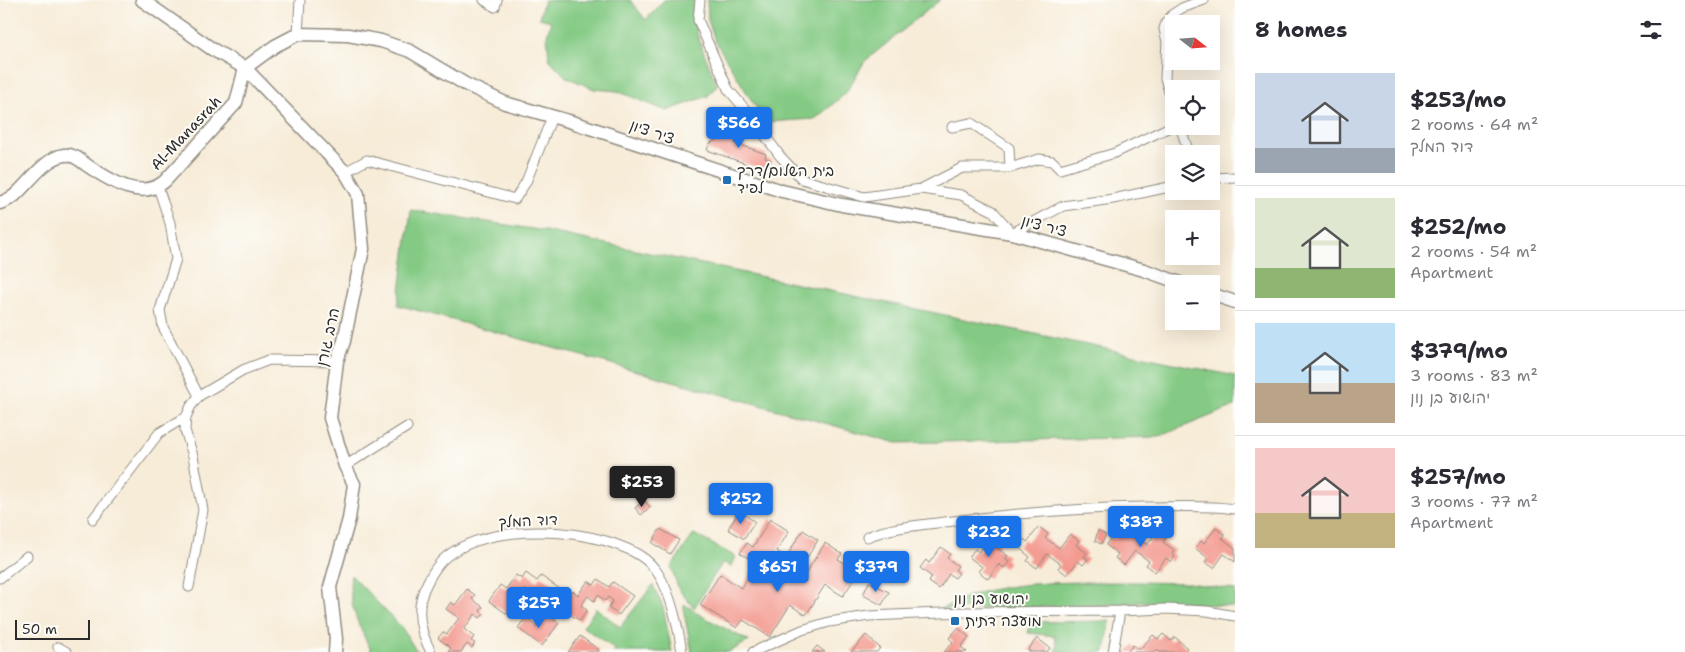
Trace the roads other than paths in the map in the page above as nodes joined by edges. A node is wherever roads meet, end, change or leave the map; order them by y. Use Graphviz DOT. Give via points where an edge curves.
graph roads {
  1 [pos="142,0"];
  2 [pos="300,0"];
  3 [pos="484,0"];
  4 [pos="497,0"];
  5 [pos="700,0"];
  6 [pos="1204,0"];
  7 [pos="298,34"];
  8 [pos="245,68"];
  9 [pos="1166,80"];
  10 [pos="552,116"];
  11 [pos="952,127"];
  12 [pos="1165,129"];
  13 [pos="1010,168"];
  14 [pos="345,172"];
  15 [pos="1220,178"];
  16 [pos="1235,178"];
  17 [pos="158,186"];
  18 [pos="1165,188"];
  19 [pos="921,189"];
  20 [pos="0,203"];
  21 [pos="1012,233"];
  22 [pos="1165,277"];
  23 [pos="1220,297"];
  24 [pos="1235,302"];
  25 [pos="337,361"];
  26 [pos="199,396"];
  27 [pos="186,417"];
  28 [pos="407,427"];
  29 [pos="345,466"];
  30 [pos="1235,509"];
  31 [pos="93,519"];
  32 [pos="867,537"];
  33 [pos="27,556"];
  34 [pos="0,578"];
  35 [pos="189,588"];
  36 [pos="1120,611"];
  37 [pos="1235,616"];
  38 [pos="58,647"];
  39 [pos="67,652"];
  40 [pos="335,652"];
  41 [pos="431,652"];
  42 [pos="682,652"];
  43 [pos="753,652"];
  44 [pos="1113,652"];
  1 -- 8 [label="street, הרב גורן"];
  2 -- 7 [label="street"];
  3 -- 4 [label="street" via="495,7"];
  5 -- 19 [label="street" via="698,20 728,89 802,179 864,197"];
  6 -- 9 [label="street" via="1182,8 1166,22"];
  7 -- 8 [label="street, ציר ציון"];
  7 -- 10 [label="street, ציר ציון" via="348,35 410,51 499,101"];
  8 -- 14 [label="street, הרב גורן"];
  8 -- 17 [label="street, Al-Manasrah" via="236,103"];
  10 -- 14 [label="street" via="526,182 515,198 367,160"];
  10 -- 21 [label="street, ציר ציון" via="782,191 842,205"];
  11 -- 13 [label="street" via="971,124 1009,148"];
  12 -- 13 [label="street" via="1115,153 1060,169 1052,161 1039,159"];
  13 -- 19 [label="street" via="962,168"];
  14 -- 25 [label="street, הרב גורן" via="358,194 363,249"];
  15 -- 16 [label="street"];
  17 -- 20 [label="street, Al-Manasrah" via="134,189 107,178 70,155 64,155 42,168 13,197"];
  17 -- 26 [label="street" via="170,223 176,258 160,310 163,327"];
  18 -- 21 [label="street" via="1063,206"];
  19 -- 21 [label="street" via="961,195 993,211"];
  21 -- 22 [label="street, ציר ציון"];
  23 -- 24 [label="street"];
  25 -- 26 [label="street" via="269,360 244,370"];
  25 -- 29 [label="street, הרב גורן" via="330,418"];
  26 -- 27 [label="street"];
  27 -- 31 [label="street" via="159,433"];
  27 -- 35 [label="street" via="185,430 204,510"];
  28 -- 29 [label="street"];
  29 -- 40 [label="street, הרב גורן" via="354,484 349,519 330,587"];
  30 -- 32 [label="street" via="1196,506 1045,511 904,528"];
  33 -- 34 [label="street"];
  36 -- 37 [label="street, יהושוע בן נון" via="1192,610"];
  36 -- 43 [label="street, יהושוע בן נון" via="869,616 802,630"];
  36 -- 44 [label="street"];
  38 -- 39 [label="street"];
  41 -- 42 [label="street, דוד המלך" via="419,615 423,589 437,565 471,543 517,533 539,532 589,536 640,555 655,570 664,587 673,610"];
}
